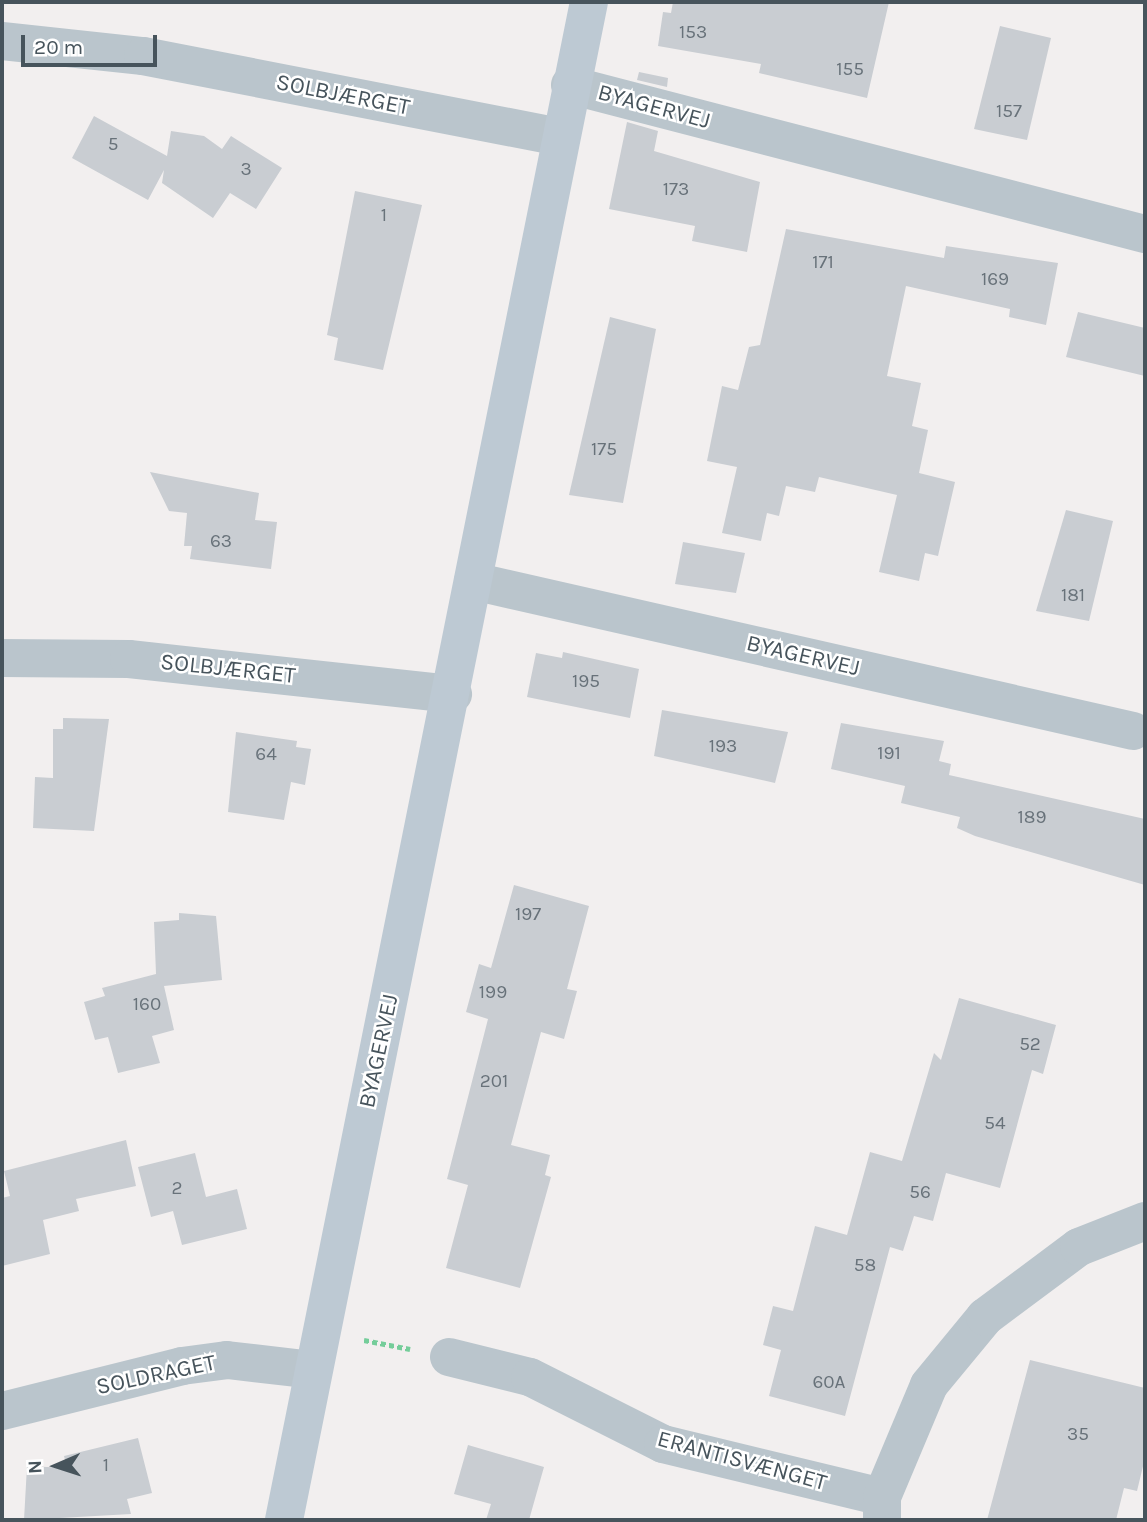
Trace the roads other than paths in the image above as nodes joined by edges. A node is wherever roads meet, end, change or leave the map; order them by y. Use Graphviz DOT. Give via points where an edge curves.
graph roads {
  1 [pos="589,2"];
  2 [pos="2,41"];
  3 [pos="570,85"];
  4 [pos="559,137"];
  5 [pos="1145,234"];
  6 [pos="472,581"];
  7 [pos="2,658"];
  8 [pos="453,694"];
  9 [pos="1133,730"];
  10 [pos="1145,1222"];
  11 [pos="449,1357"];
  12 [pos="313,1370"];
  13 [pos="2,1411"];
  14 [pos="882,1509"];
  15 [pos="284,1520"];
  1 -- 3 [label="street, BYAGERVEJ"];
  2 -- 4 [label="street, SOLBJÆRGET" via="143,56"];
  3 -- 4 [label="street, BYAGERVEJ"];
  3 -- 5 [label="street, BYAGERVEJ"];
  4 -- 6 [label="street, BYAGERVEJ"];
  6 -- 8 [label="street, BYAGERVEJ"];
  6 -- 9 [label="street, BYAGERVEJ"];
  7 -- 8 [label="street, SOLBJÆRGET" via="129,659"];
  8 -- 12 [label="street, BYAGERVEJ"];
  10 -- 14 [label="street" via="1079,1247 985,1317 929,1385"];
  11 -- 14 [label="street, ERANTISVÆNGET" via="530,1377 663,1444"];
  12 -- 13 [label="street, SOLDRAGET" via="227,1360 182,1366"];
  12 -- 15 [label="street, BYAGERVEJ"];
}
